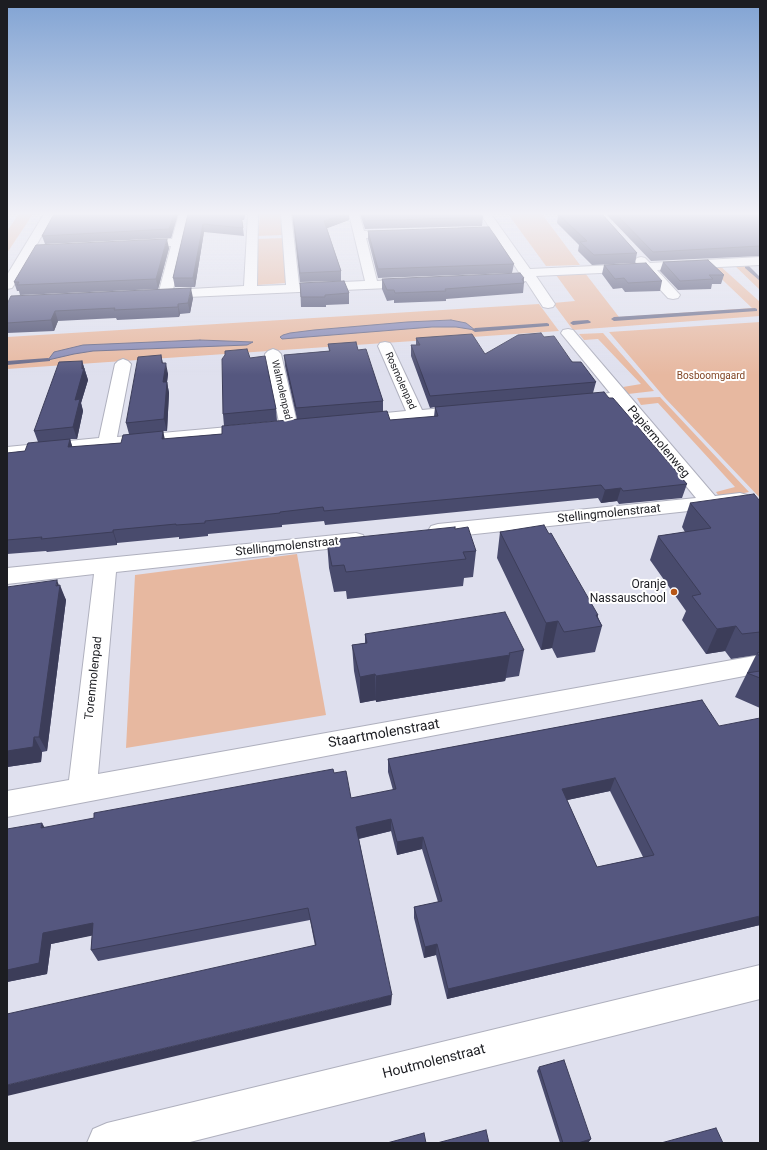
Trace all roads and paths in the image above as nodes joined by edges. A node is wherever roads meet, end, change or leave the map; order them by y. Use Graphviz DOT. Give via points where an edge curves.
graph roads {
  1 [pos="646,267"];
  2 [pos="18,268"];
  3 [pos="171,268"];
  4 [pos="251,268"];
  5 [pos="290,268"];
  6 [pos="367,268"];
  7 [pos="523,268"];
  8 [pos="636,268"];
  9 [pos="528,275"];
  10 [pos="483,280"];
  11 [pos="427,282"];
  12 [pos="7,285"];
  13 [pos="372,285"];
  14 [pos="292,288"];
  15 [pos="250,290"];
  16 [pos="165,294"];
  17 [pos="150,295"];
  18 [pos="673,295"];
  19 [pos="548,304"];
  20 [pos="568,333"];
  21 [pos="385,346"];
  22 [pos="273,354"];
  23 [pos="123,364"];
  24 [pos="620,397"];
  25 [pos="566,402"];
  26 [pos="479,410"];
  27 [pos="416,415"];
  28 [pos="345,422"];
  29 [pos="107,443"];
  30 [pos="7,452"];
  31 [pos="710,503"];
  32 [pos="760,521"];
  33 [pos="419,533"];
  34 [pos="371,538"];
  35 [pos="106,566"];
  36 [pos="7,576"];
  37 [pos="760,664"];
  38 [pos="82,790"];
  39 [pos="7,804"];
  40 [pos="760,982"];
  41 [pos="107,1143"];
  1 -- 18 [label="street"];
  2 -- 12 [label="street"];
  3 -- 16 [label="street"];
  4 -- 15 [label="street"];
  5 -- 14 [label="street"];
  6 -- 13 [label="street"];
  7 -- 9 [label="street"];
  8 -- 9 [label="street"];
  9 -- 10 [label="street"];
  9 -- 19 [label="street"];
  11 -- 13 [label="street"];
  13 -- 14 [label="street"];
  14 -- 15 [label="street"];
  15 -- 16 [label="street"];
  16 -- 17 [label="street"];
  20 -- 24 [label="street, Papiermolenweg"];
  21 -- 27 [label="street, Rosmolenpad"];
  22 -- 29 [label="street, Walmolenpad" via="284,427"];
  23 -- 29 [label="street"];
  24 -- 25 [label="street"];
  24 -- 31 [label="street, Papiermolenweg"];
  26 -- 27 [label="street"];
  27 -- 28 [label="street"];
  29 -- 30 [label="street"];
  31 -- 32 [label="street" via="740,499"];
  31 -- 33 [label="street, Stellingmolenstraat"];
  34 -- 35 [label="street, Stellingmolenstraat"];
  35 -- 36 [label="street, Stellingmolenstraat"];
  35 -- 38 [label="street, Torenmolenpad"];
  37 -- 38 [label="street, Staartmolenstraat"];
  38 -- 39 [label="street, Staartmolenstraat"];
  40 -- 41 [label="street, Houtmolenstraat"];
}
